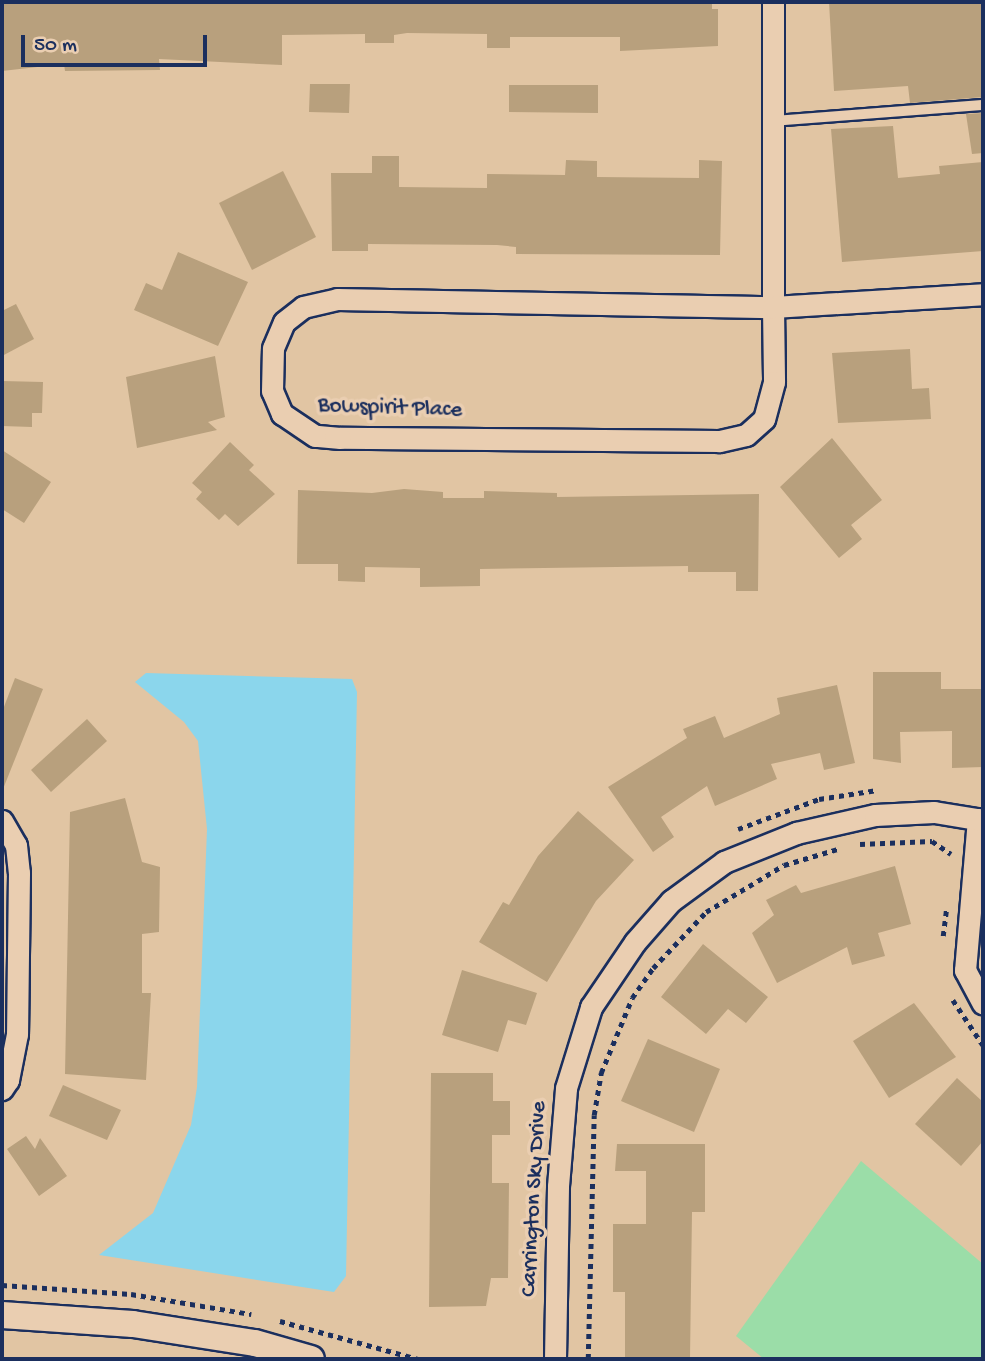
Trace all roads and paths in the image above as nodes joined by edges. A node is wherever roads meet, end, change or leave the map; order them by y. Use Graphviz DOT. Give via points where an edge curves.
graph roads {
  1 [pos="773,2"];
  2 [pos="983,105"];
  3 [pos="773,121"];
  4 [pos="983,294"];
  5 [pos="774,307"];
  6 [pos="887,790"];
  7 [pos="981,820"];
  8 [pos="2,821"];
  9 [pos="725,836"];
  10 [pos="948,850"];
  11 [pos="983,1004"];
  12 [pos="2,1089"];
  13 [pos="2,1315"];
  14 [pos="311,1359"];
  15 [pos="555,1359"];
  16 [pos="588,1359"];
  1 -- 3 [label="street, Bowspirit Place"];
  2 -- 3 [label="lane"];
  3 -- 5 [label="street, Bowspirit Place"];
  4 -- 5 [label="street, Bowspirit Place"];
  5 -- 5 [label="street, Bowspirit Place" via="337,299 303,307 284,323 273,348 272,391 282,414 315,436 719,441 746,435 764,419 774,382"];
  6 -- 9 [label="path" via="819,799 771,813"];
  7 -- 11 [label="street" via="965,970"];
  7 -- 15 [label="street, Carrington Sky Drive" via="934,812 875,816 796,833 724,862 671,901 635,942 592,1007 566,1088 558,1186"];
  8 -- 12 [label="street" via="16,845 19,873 17,1034"];
  10 -- 16 [label="path" via="932,841 871,843 784,865 705,912 653,968 616,1032 598,1094 590,1169"];
  13 -- 14 [label="street" via="133,1324 255,1343"];
}
